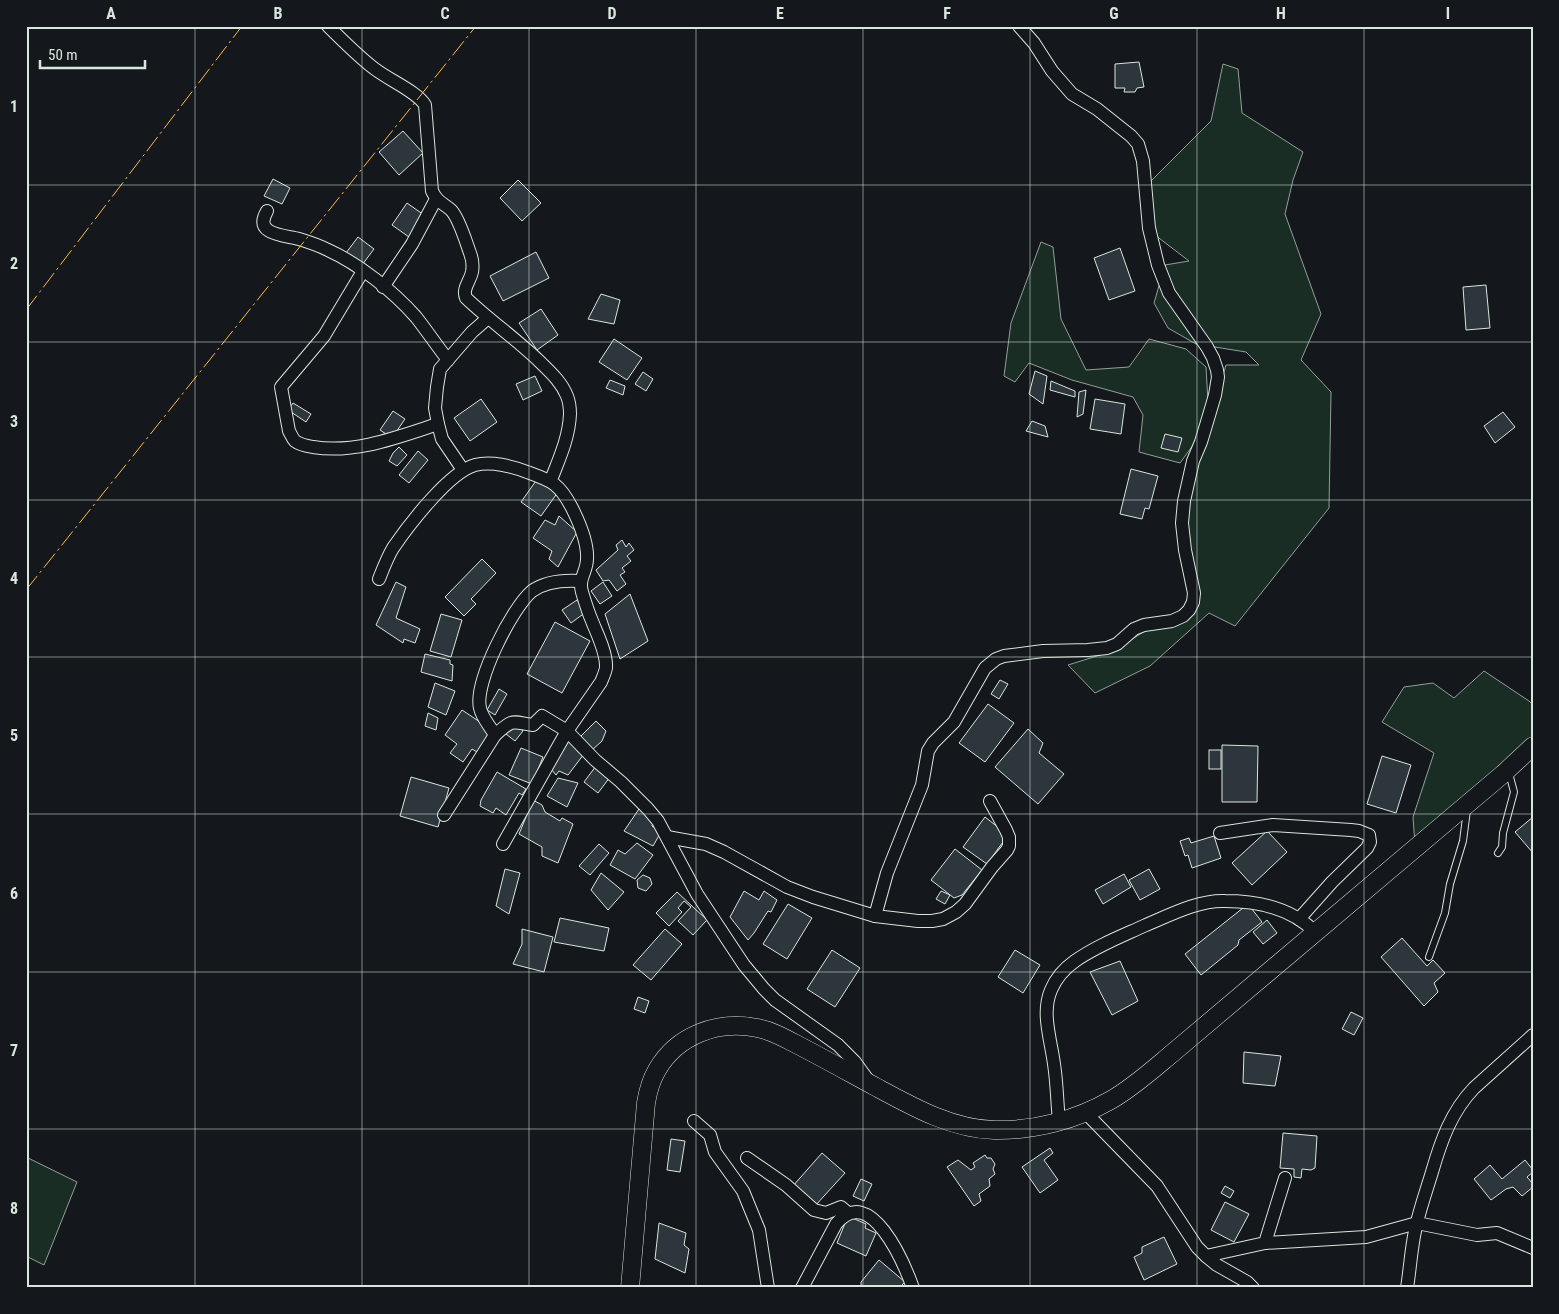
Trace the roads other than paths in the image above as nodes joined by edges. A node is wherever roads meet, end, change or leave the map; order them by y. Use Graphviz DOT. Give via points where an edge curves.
graph roads {
  1 [pos="328,26"];
  2 [pos="1019,26"];
  3 [pos="436,199"];
  4 [pos="267,211"];
  5 [pos="363,271"];
  6 [pos="384,287"];
  7 [pos="488,318"];
  8 [pos="448,360"];
  9 [pos="438,424"];
  10 [pos="463,470"];
  11 [pos="551,480"];
  12 [pos="379,579"];
  13 [pos="580,581"];
  14 [pos="567,731"];
  15 [pos="495,735"];
  16 [pos="1533,746"];
  17 [pos="1508,769"];
  18 [pos="990,801"];
  19 [pos="1468,804"];
  20 [pos="444,815"];
  21 [pos="1220,833"];
  22 [pos="667,837"];
  23 [pos="503,844"];
  24 [pos="1498,853"];
  25 [pos="875,916"];
  26 [pos="1299,919"];
  27 [pos="1316,933"];
  28 [pos="1429,957"];
  29 [pos="1533,1035"];
  30 [pos="871,1084"];
  31 [pos="1085,1112"];
  32 [pos="694,1120"];
  33 [pos="1059,1121"];
  34 [pos="747,1158"];
  35 [pos="1285,1178"];
  36 [pos="848,1213"];
  37 [pos="1417,1224"];
  38 [pos="1265,1243"];
  39 [pos="1533,1248"];
  40 [pos="1206,1256"];
  41 [pos="630,1288"];
  42 [pos="768,1288"];
  43 [pos="802,1288"];
  44 [pos="913,1288"];
  45 [pos="1253,1288"];
  46 [pos="1407,1288"];
  1 -- 3 [label="street" via="372,67 422,99 432,191"];
  2 -- 25 [label="street" via="1072,94 1138,144 1143,161 1149,228 1158,265 1169,293 1207,347 1217,370 1215,395 1192,461 1184,500 1182,523 1193,602 1183,616 1134,629 1107,648 1024,653 1004,656 990,663 954,722 928,751 922,786 886,873"];
  3 -- 6 [label="street"];
  3 -- 7 [label="street" via="451,211 458,222 470,254 472,270 464,293 466,298"];
  4 -- 5 [label="street" via="264,225 272,233 312,243"];
  5 -- 6 [label="street"];
  5 -- 9 [label="street" via="324,336 281,387 289,431 295,441 303,445 334,448 392,438"];
  6 -- 8 [label="street" via="406,306"];
  7 -- 8 [label="street"];
  7 -- 11 [label="street" via="547,368 568,397 568,429"];
  8 -- 9 [label="street" via="440,369 436,387"];
  9 -- 10 [label="street" via="442,439"];
  10 -- 11 [label="street" via="491,464 520,469"];
  10 -- 12 [label="street" via="446,484 409,527 392,550"];
  11 -- 13 [label="street" via="573,510 585,543 587,561"];
  13 -- 14 [label="street" via="606,666 601,682"];
  13 -- 15 [label="street" via="558,581 531,592 501,638 489,661 479,696 483,716"];
  14 -- 15 [label="street" via="542,716 533,725 510,723"];
  14 -- 22 [label="street" via="636,796"];
  14 -- 23 [label="street"];
  15 -- 20 [label="street"];
  16 -- 17 [label="main road"];
  17 -- 19 [label="main road"];
  17 -- 24 [label="lane" via="1514,792"];
  18 -- 25 [label="street" via="1009,837 1009,846 965,904 943,919 932,921"];
  19 -- 27 [label="main road"];
  19 -- 28 [label="lane" via="1463,841 1445,913"];
  21 -- 26 [label="street" via="1280,825 1359,830 1369,835 1367,848"];
  22 -- 25 [label="street" via="706,844 787,887"];
  22 -- 30 [label="street" via="697,894 744,965 775,1000 838,1045"];
  26 -- 27 [label="street"];
  26 -- 33 [label="street" via="1264,904 1213,901 1118,938 1068,967 1051,989 1046,1010"];
  27 -- 31 [label="main road" via="1145,1076 1112,1099"];
  29 -- 37 [label="street" via="1474,1088 1453,1114"];
  30 -- 33 [label="main road" via="934,1116 971,1127 1015,1129"];
  30 -- 41 [label="main road" via="777,1034 759,1028 721,1026 705,1030 677,1046 656,1070 646,1103"];
  31 -- 33 [label="main road"];
  31 -- 40 [label="street" via="1156,1186"];
  32 -- 42 [label="street" via="710,1135 715,1152 743,1191 759,1230"];
  34 -- 36 [label="street" via="786,1185 814,1210 826,1213 842,1207"];
  35 -- 38 [label="street"];
  36 -- 43 [label="street" via="836,1224"];
  36 -- 44 [label="street" via="868,1215 881,1226 904,1265"];
  37 -- 38 [label="street" via="1366,1237"];
  37 -- 39 [label="street" via="1477,1236 1497,1233"];
  37 -- 46 [label="street"];
  38 -- 40 [label="street"];
  40 -- 45 [label="street"];
}
